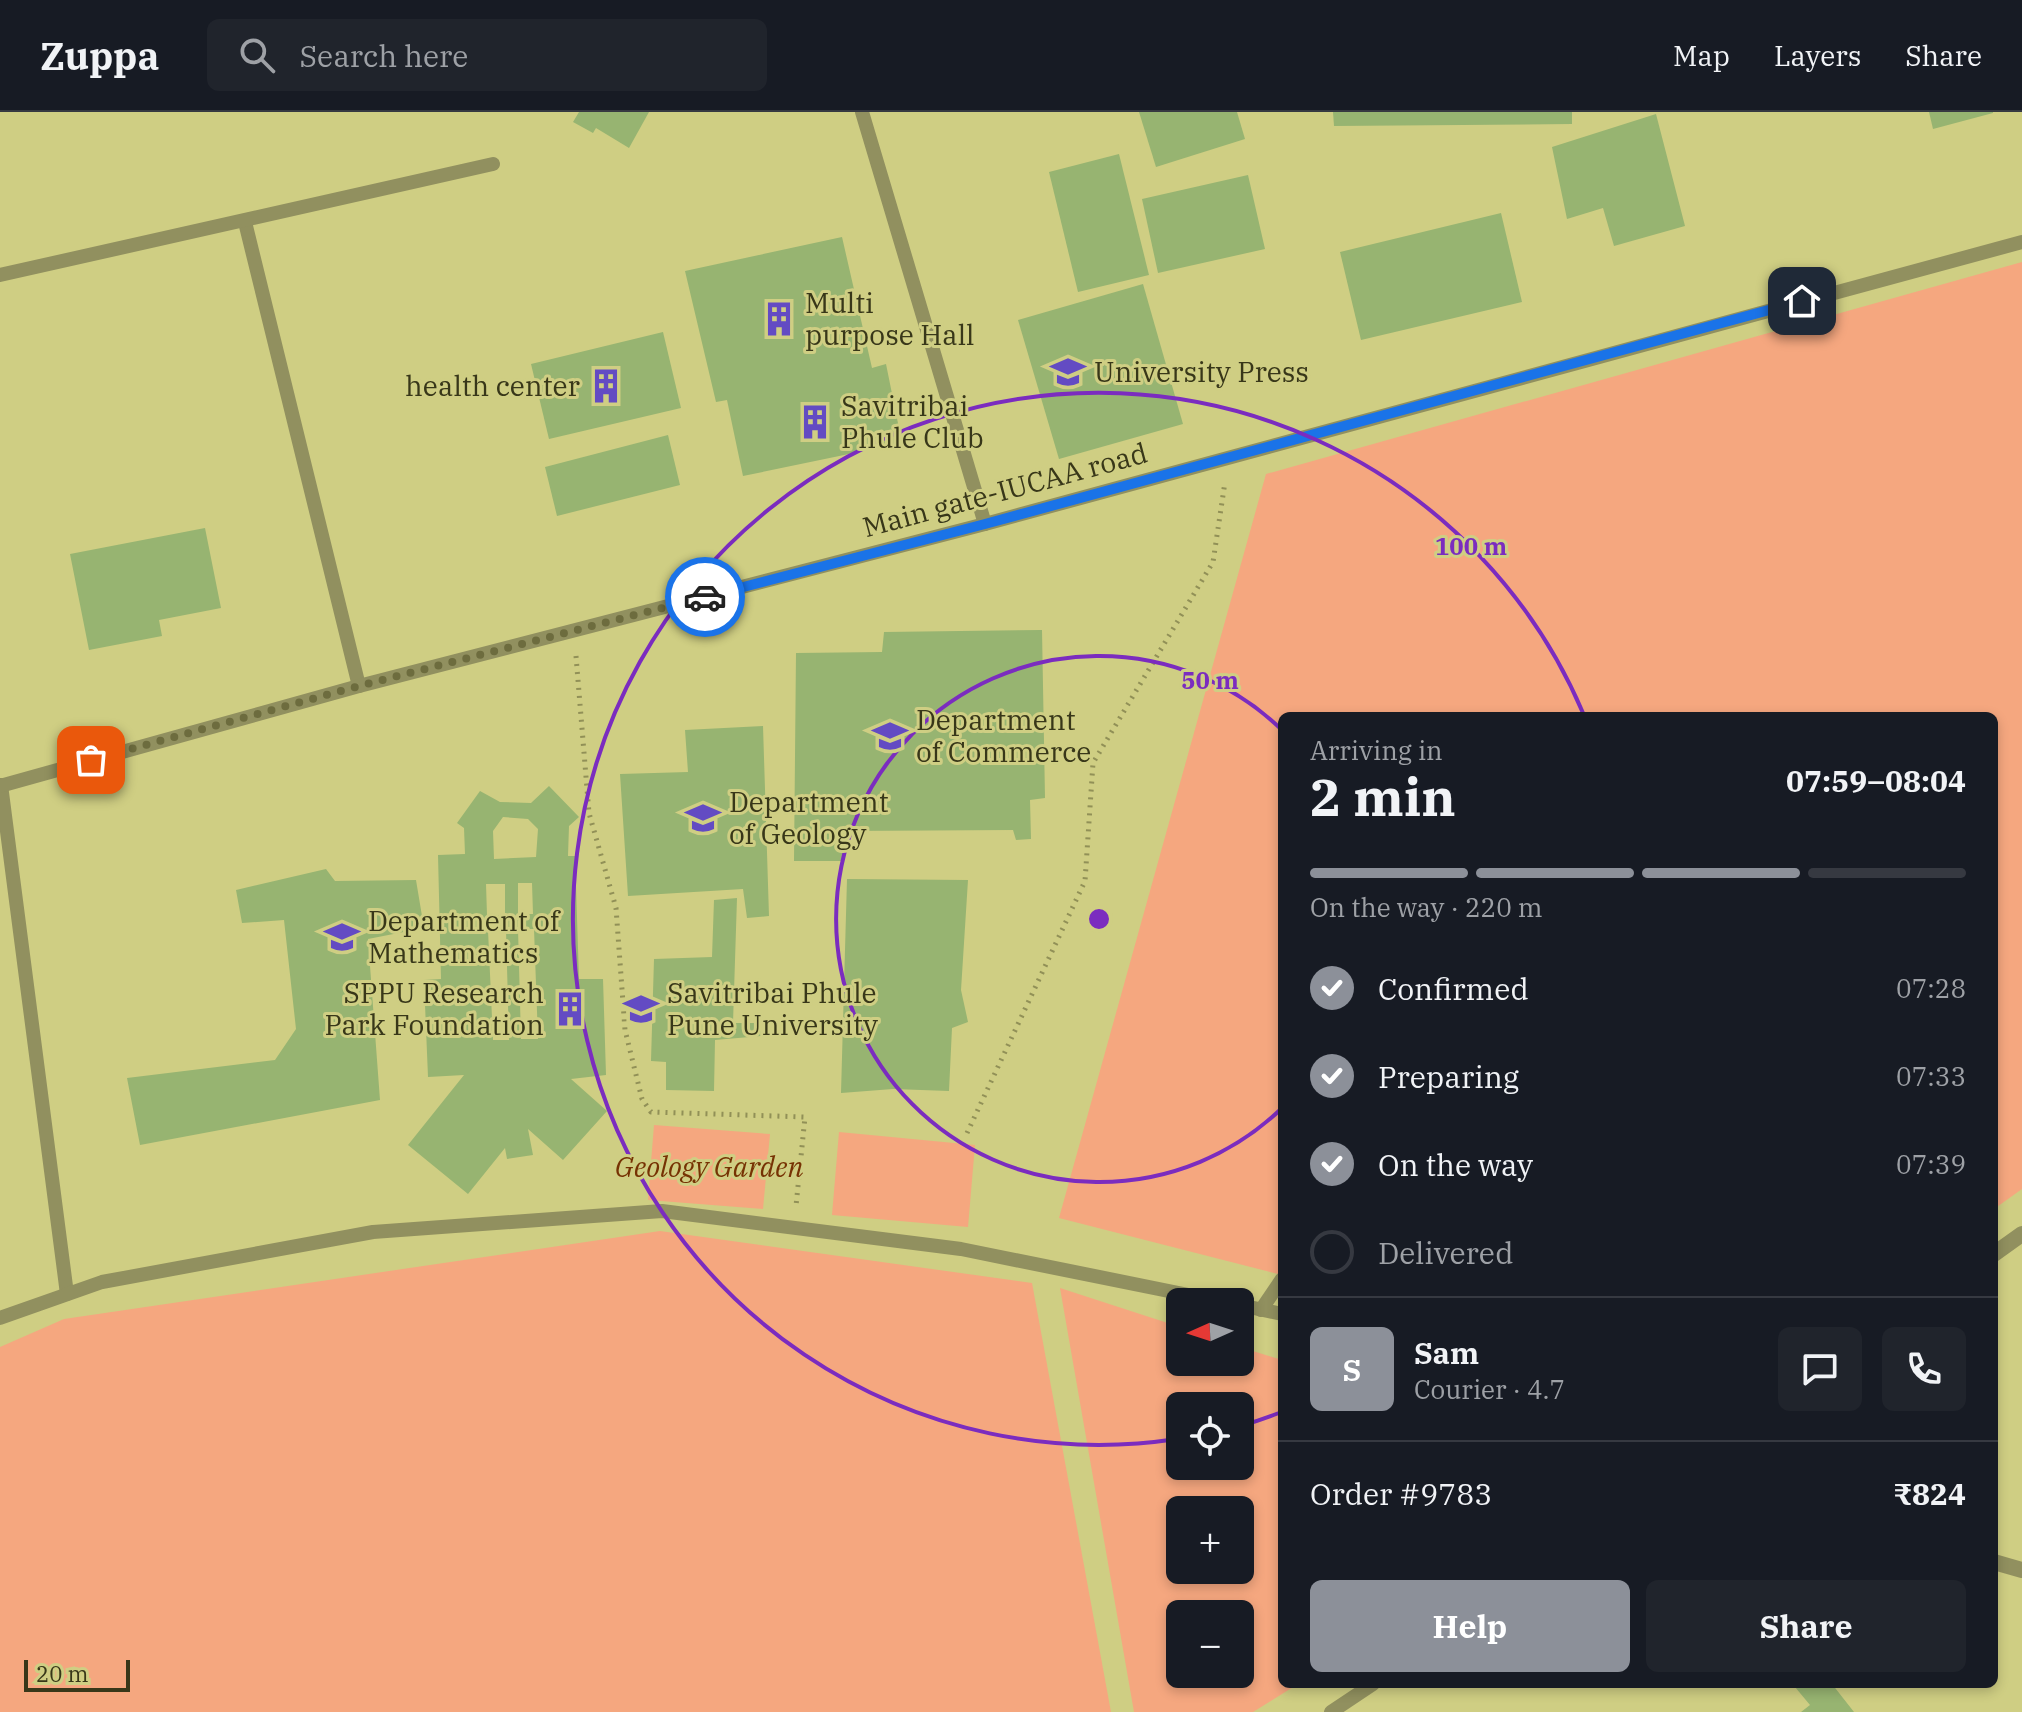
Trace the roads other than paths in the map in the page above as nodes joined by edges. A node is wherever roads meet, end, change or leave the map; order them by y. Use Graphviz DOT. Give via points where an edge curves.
graph roads {
  1 [pos="862,112"];
  2 [pos="493,164"];
  3 [pos="245,222"];
  4 [pos="2022,242"];
  5 [pos="0,275"];
  6 [pos="985,524"];
  7 [pos="359,686"];
  8 [pos="1,785"];
  9 [pos="2022,1234"];
  10 [pos="1998,1251"];
  11 [pos="1278,1285"];
  12 [pos="1166,1290"];
  13 [pos="67,1294"];
  14 [pos="1254,1308"];
  15 [pos="1261,1310"];
  16 [pos="1278,1313"];
  17 [pos="0,1318"];
  18 [pos="1998,1563"];
  19 [pos="2022,1570"];
  20 [pos="1367,1688"];
  21 [pos="1331,1712"];
  1 -- 6 [label="lane"];
  2 -- 3 [label="lane"];
  3 -- 5 [label="lane"];
  3 -- 7 [label="lane"];
  4 -- 6 [label="lane, Main gate-IUCAA road"];
  6 -- 7 [label="lane, Main gate-IUCAA road"];
  7 -- 8 [label="lane, Main gate-IUCAA road"];
  8 -- 13 [label="lane"];
  9 -- 10 [label="street"];
  11 -- 15 [label="lane"];
  12 -- 13 [label="lane" via="961,1249 662,1211 373,1232 102,1282"];
  13 -- 17 [label="lane"];
  14 -- 15 [label="lane"];
  15 -- 16 [label="lane"];
  18 -- 19 [label="street"];
  20 -- 21 [label="lane"];
}
